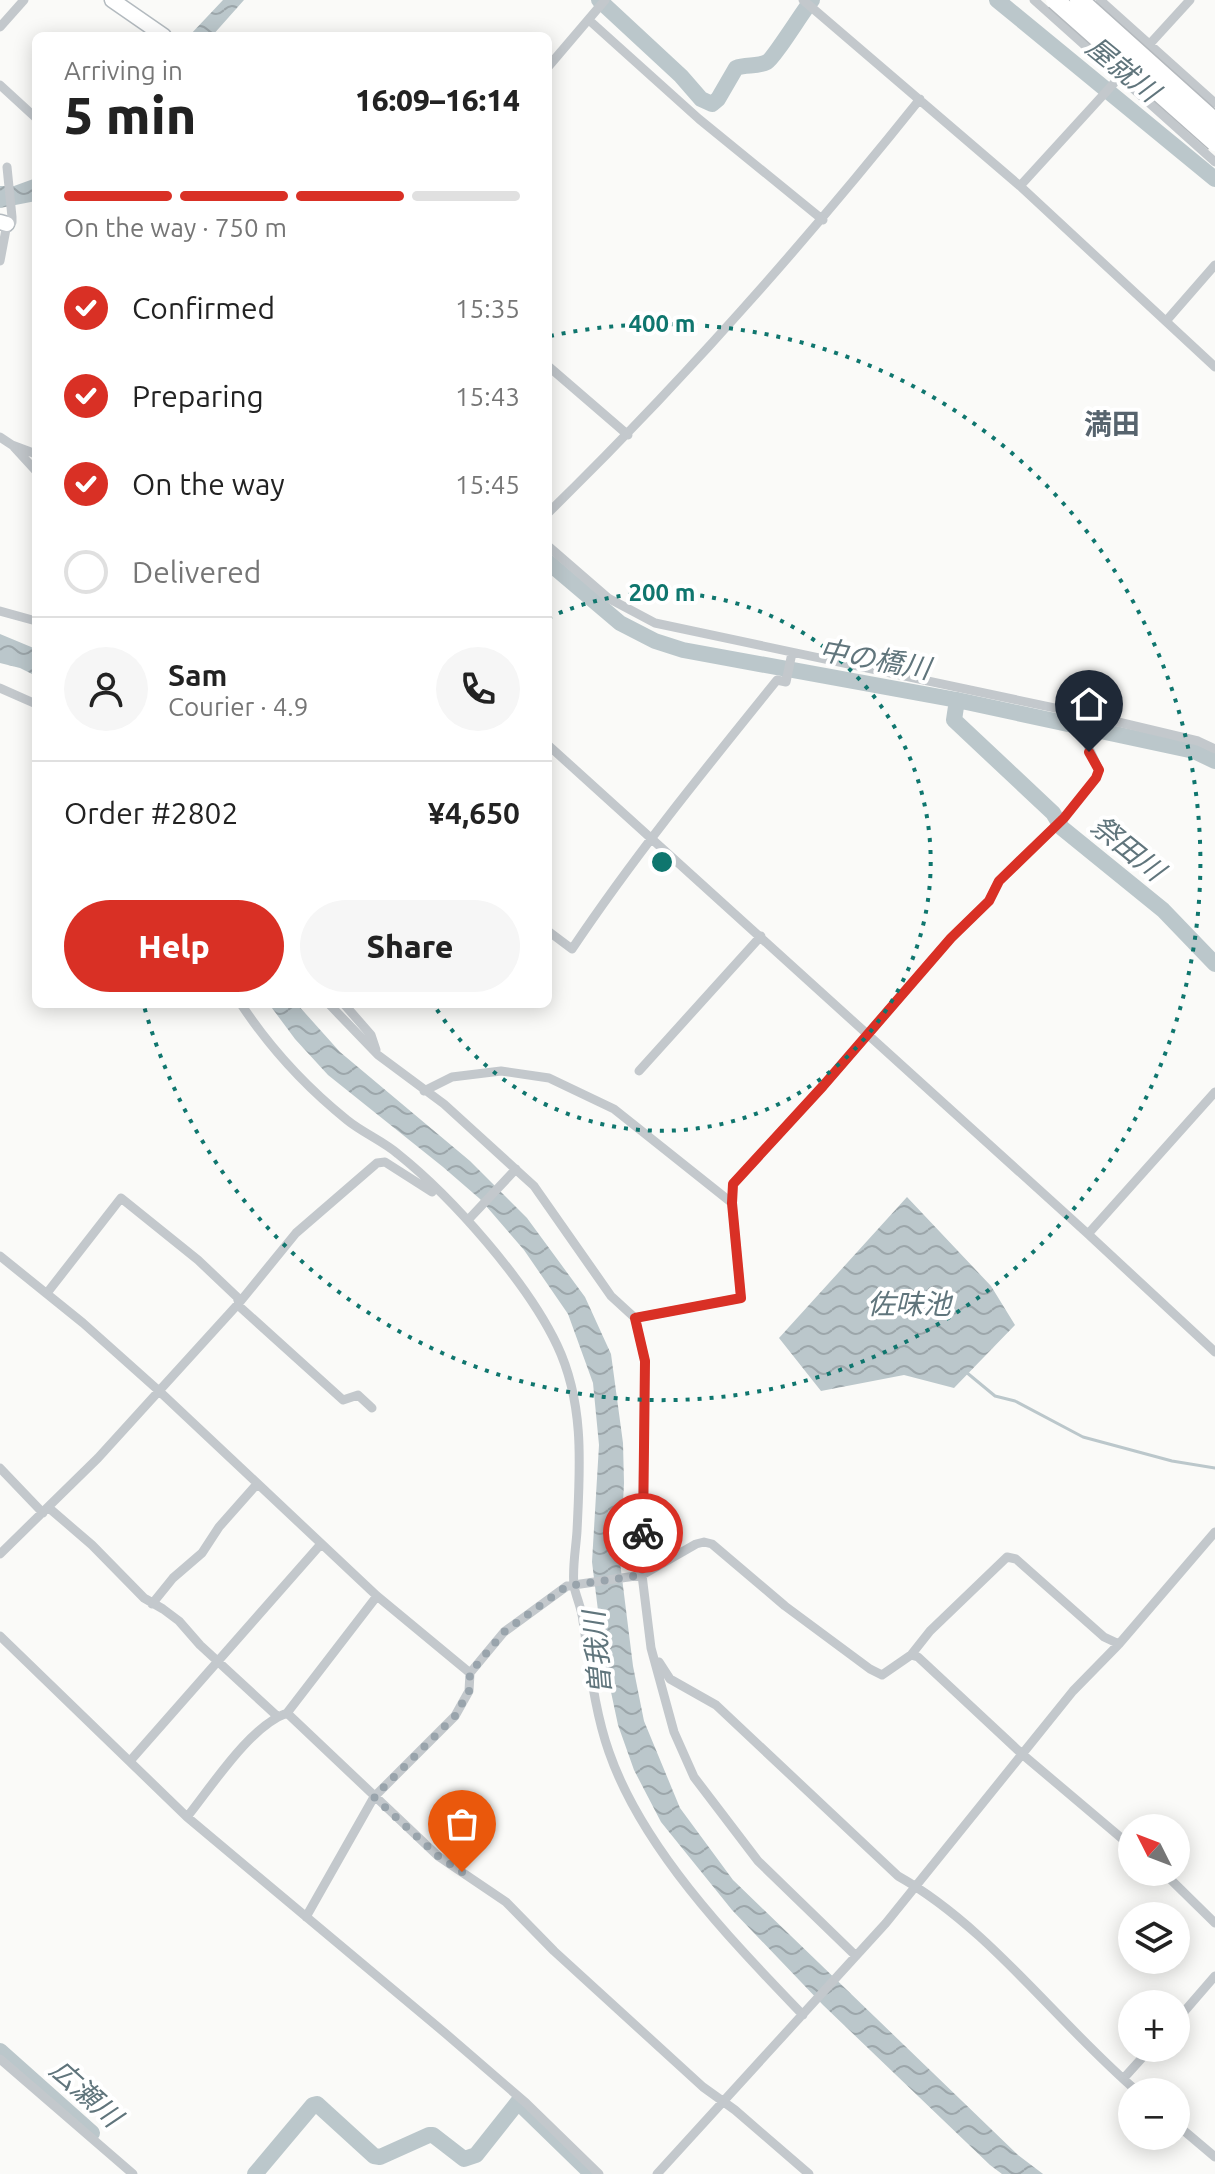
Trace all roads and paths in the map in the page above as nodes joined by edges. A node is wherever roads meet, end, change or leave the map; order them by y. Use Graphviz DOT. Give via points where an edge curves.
graph roads {
  1 [pos="24,0"];
  2 [pos="112,0"];
  3 [pos="605,0"];
  4 [pos="803,0"];
  5 [pos="1034,0"];
  6 [pos="1055,0"];
  7 [pos="1079,0"];
  8 [pos="1100,0"];
  9 [pos="1190,0"];
  10 [pos="590,21"];
  11 [pos="0,27"];
  12 [pos="158,32"];
  13 [pos="1150,45"];
  14 [pos="552,63"];
  15 [pos="1121,77"];
  16 [pos="0,85"];
  17 [pos="920,99"];
  18 [pos="1215,103"];
  19 [pos="32,114"];
  20 [pos="1215,122"];
  21 [pos="1215,142"];
  22 [pos="1215,162"];
  23 [pos="7,169"];
  24 [pos="1020,186"];
  25 [pos="823,220"];
  26 [pos="6,221"];
  27 [pos="0,261"];
  28 [pos="1215,265"];
  29 [pos="1167,320"];
  30 [pos="1215,367"];
  31 [pos="552,369"];
  32 [pos="628,435"];
  33 [pos="0,437"];
  34 [pos="12,445"];
  35 [pos="32,452"];
  36 [pos="32,467"];
  37 [pos="552,509"];
  38 [pos="552,549"];
  39 [pos="0,611"];
  40 [pos="32,620"];
  41 [pos="792,654"];
  42 [pos="0,688"];
  43 [pos="32,702"];
  44 [pos="1096,718"];
  45 [pos="552,749"];
  46 [pos="1215,749"];
  47 [pos="651,838"];
  48 [pos="552,934"];
  49 [pos="761,936"];
  50 [pos="244,1008"];
  51 [pos="333,1008"];
  52 [pos="347,1008"];
  53 [pos="868,1034"];
  54 [pos="378,1055"];
  55 [pos="639,1071"];
  56 [pos="424,1091"];
  57 [pos="1215,1092"];
  58 [pos="514,1172"];
  59 [pos="732,1203"];
  60 [pos="451,1205"];
  61 [pos="471,1218"];
  62 [pos="1088,1234"];
  63 [pos="0,1256"];
  64 [pos="47,1293"];
  65 [pos="239,1303"];
  66 [pos="635,1318"];
  67 [pos="1215,1352"];
  68 [pos="158,1390"];
  69 [pos="372,1408"];
  70 [pos="0,1468"];
  71 [pos="257,1484"];
  72 [pos="46,1511"];
  73 [pos="1215,1532"];
  74 [pos="321,1544"];
  75 [pos="0,1554"];
  76 [pos="640,1575"];
  77 [pos="579,1584"];
  78 [pos="377,1596"];
  79 [pos="152,1604"];
  80 [pos="0,1636"];
  81 [pos="1119,1644"];
  82 [pos="651,1648"];
  83 [pos="911,1655"];
  84 [pos="219,1662"];
  85 [pos="470,1673"];
  86 [pos="282,1714"];
  87 [pos="1022,1754"];
  88 [pos="130,1761"];
  89 [pos="374,1797"];
  90 [pos="187,1817"];
  91 [pos="1118,1835"];
  92 [pos="1177,1886"];
  93 [pos="917,1887"];
  94 [pos="306,1917"];
  95 [pos="1215,1923"];
  96 [pos="853,1960"];
  97 [pos="1215,1976"];
  98 [pos="1190,2005"];
  99 [pos="803,2015"];
  100 [pos="0,2059"];
  101 [pos="1138,2062"];
  102 [pos="1122,2078"];
  103 [pos="1124,2078"];
  104 [pos="723,2103"];
  105 [pos="1190,2136"];
  106 [pos="1215,2157"];
  107 [pos="133,2174"];
  108 [pos="599,2174"];
  109 [pos="657,2174"];
  110 [pos="809,2174"];
  1 -- 11 [label="street"];
  2 -- 12 [label="street"];
  3 -- 10 [label="street"];
  4 -- 17 [label="street"];
  5 -- 15 [label="street"];
  6 -- 21 [label="highway, bridge"];
  7 -- 20 [label="highway, bridge"];
  8 -- 13 [label="street"];
  9 -- 13 [label="street"];
  10 -- 14 [label="street"];
  10 -- 25 [label="street"];
  13 -- 15 [label="street"];
  13 -- 18 [label="street"];
  15 -- 22 [label="street"];
  15 -- 24 [label="street"];
  16 -- 19 [label="street"];
  17 -- 24 [label="street"];
  17 -- 25 [label="street"];
  23 -- 26 [label="street"];
  24 -- 29 [label="street"];
  25 -- 32 [label="street"];
  26 -- 27 [label="street"];
  28 -- 29 [label="street"];
  29 -- 30 [label="street"];
  31 -- 32 [label="street"];
  32 -- 37 [label="street"];
  33 -- 34 [label="street"];
  34 -- 35 [label="street"];
  34 -- 36 [label="street"];
  38 -- 41 [label="street" via="608,598 655,623"];
  39 -- 40 [label="street"];
  41 -- 44 [label="street"];
  41 -- 47 [label="street" via="786,682 777,680"];
  42 -- 43 [label="street"];
  44 -- 46 [label="street"];
  44 -- 53 [label="street" via="1088,746 1099,770 1096,778"];
  45 -- 47 [label="street"];
  47 -- 48 [label="street" via="572,949"];
  47 -- 49 [label="street"];
  49 -- 53 [label="street"];
  49 -- 55 [label="street"];
  50 -- 60 [label="street" via="296,1073 348,1121 398,1153"];
  51 -- 54 [label="street"];
  52 -- 54 [label="street" via="371,1035"];
  53 -- 59 [label="street" via="733,1184"];
  53 -- 62 [label="street"];
  54 -- 56 [label="street"];
  56 -- 58 [label="street"];
  56 -- 59 [label="street" via="452,1077 501,1071 549,1078 614,1109"];
  57 -- 62 [label="street"];
  58 -- 61 [label="street"];
  58 -- 66 [label="street" via="534,1186 611,1296"];
  59 -- 66 [label="street" via="741,1298"];
  60 -- 61 [label="street"];
  60 -- 65 [label="street" via="385,1162 377,1163 296,1233"];
  61 -- 77 [label="street" via="556,1342 569,1378 581,1450"];
  62 -- 67 [label="street"];
  63 -- 64 [label="street"];
  64 -- 65 [label="street" via="121,1198 198,1260"];
  64 -- 68 [label="street"];
  65 -- 68 [label="street"];
  65 -- 69 [label="street" via="343,1400 358,1395"];
  66 -- 76 [label="street" via="646,1375"];
  68 -- 71 [label="street"];
  68 -- 72 [label="street"];
  70 -- 72 [label="street"];
  71 -- 74 [label="street"];
  71 -- 79 [label="street" via="202,1553"];
  72 -- 75 [label="street"];
  72 -- 79 [label="street"];
  73 -- 81 [label="street"];
  74 -- 78 [label="street"];
  74 -- 84 [label="street"];
  76 -- 77 [label="street"];
  76 -- 82 [label="street"];
  76 -- 83 [label="street" via="696,1544 712,1544 870,1669 882,1675"];
  77 -- 85 [label="street" via="552,1595 504,1632"];
  77 -- 99 [label="street" via="594,1702 608,1750 638,1815 707,1910"];
  78 -- 85 [label="street"];
  78 -- 86 [label="street"];
  79 -- 84 [label="street" via="179,1621"];
  80 -- 88 [label="street"];
  81 -- 83 [label="street" via="1007,1557"];
  81 -- 87 [label="street"];
  82 -- 93 [label="street" via="670,1679 716,1705 898,1876"];
  82 -- 96 [label="street" via="674,1732 694,1777 758,1861"];
  83 -- 87 [label="street"];
  84 -- 86 [label="street"];
  84 -- 88 [label="street"];
  85 -- 89 [label="street" via="469,1691 455,1716"];
  86 -- 89 [label="street"];
  86 -- 90 [label="street" via="244,1747"];
  87 -- 91 [label="street"];
  87 -- 93 [label="street"];
  88 -- 90 [label="street"];
  89 -- 94 [label="street"];
  89 -- 104 [label="street" via="438,1856 506,1902"];
  90 -- 94 [label="street"];
  92 -- 95 [label="street"];
  93 -- 96 [label="street"];
  93 -- 102 [label="street" via="1025,1978"];
  94 -- 108 [label="street" via="526,2103"];
  96 -- 99 [label="street"];
  97 -- 98 [label="street"];
  99 -- 104 [label="street"];
  100 -- 107 [label="street"];
  101 -- 103 [label="street"];
  104 -- 109 [label="street"];
  104 -- 110 [label="street"];
  105 -- 106 [label="street"];
}
